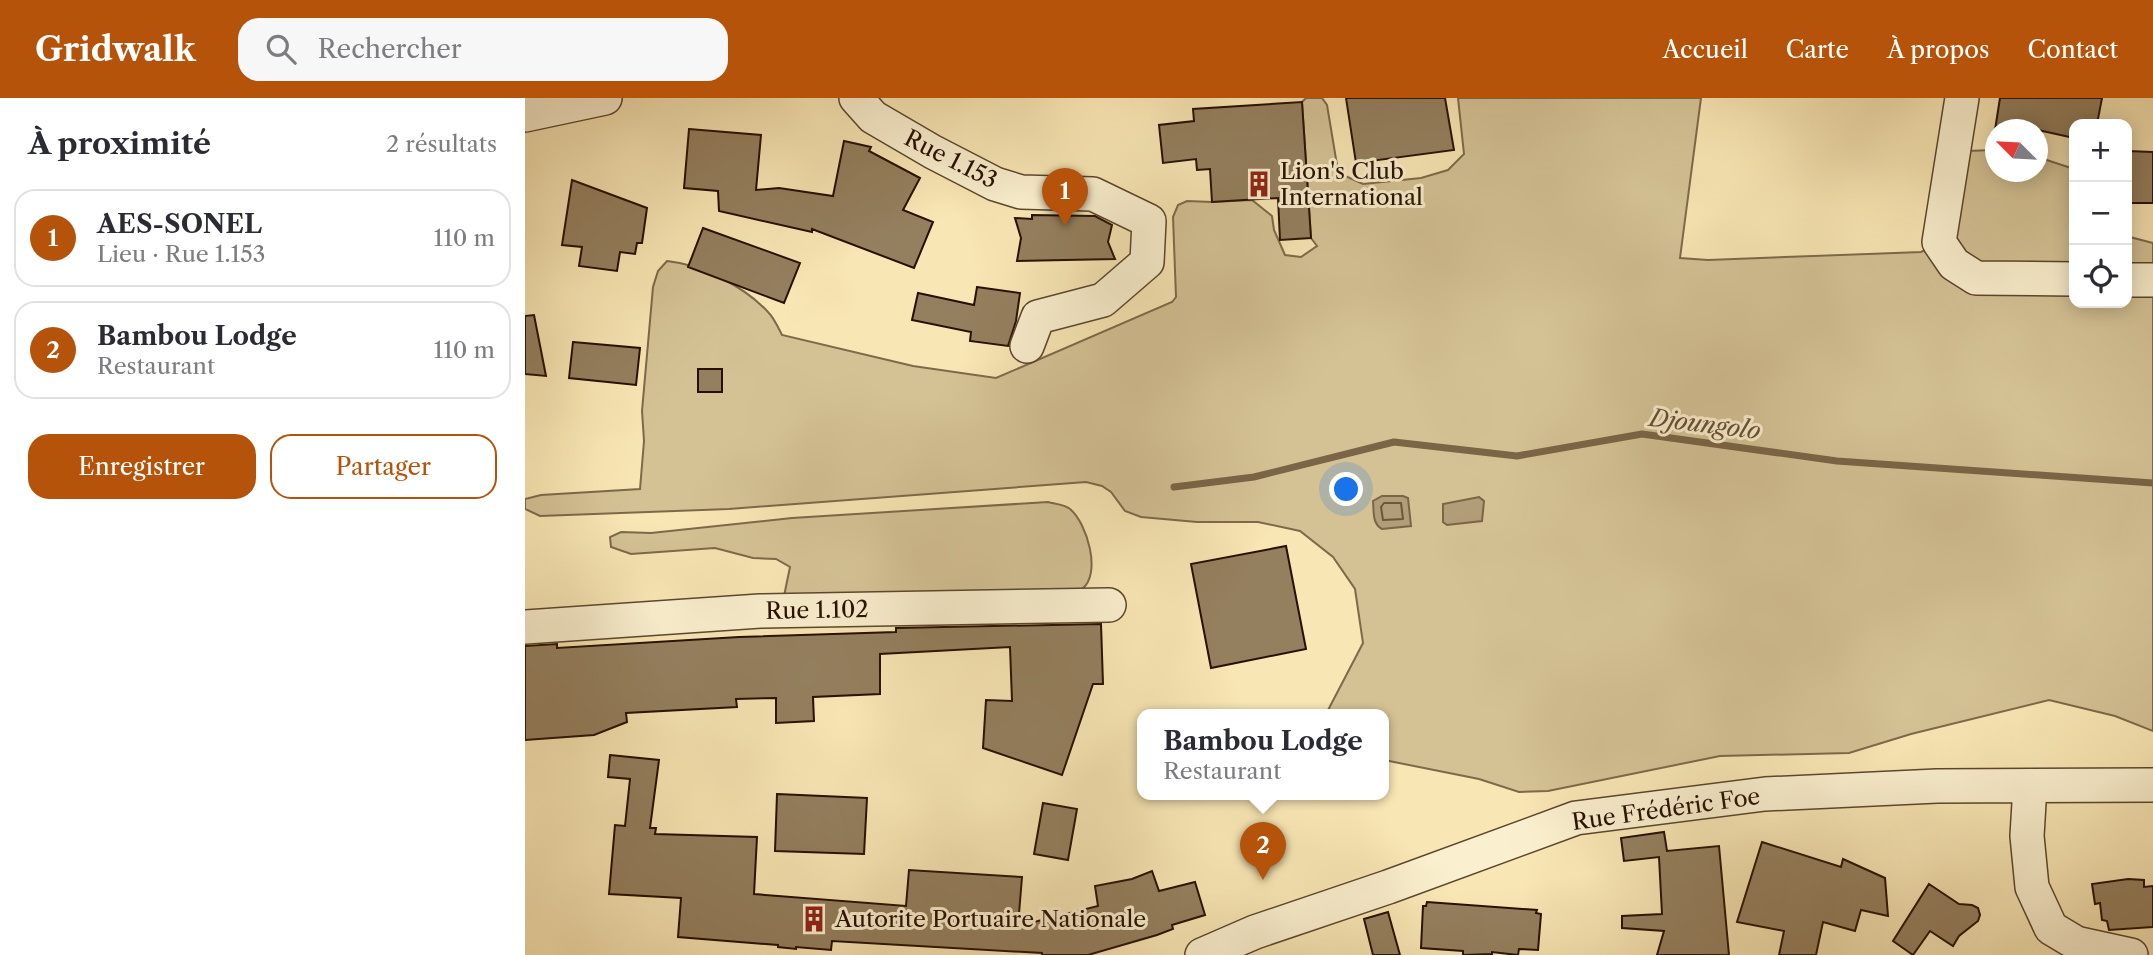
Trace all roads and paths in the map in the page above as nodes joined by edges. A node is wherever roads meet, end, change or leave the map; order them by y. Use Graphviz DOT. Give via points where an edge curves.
graph roads {
  1 [pos="605,98"];
  2 [pos="856,98"];
  3 [pos="1962,98"];
  4 [pos="526,114"];
  5 [pos="2069,279"];
  6 [pos="2153,279"];
  7 [pos="2132,280"];
  8 [pos="1027,346"];
  9 [pos="1109,605"];
  10 [pos="525,627"];
  11 [pos="2153,785"];
  12 [pos="2030,786"];
  13 [pos="1202,955"];
  14 [pos="2131,955"];
  1 -- 4 [label="street"];
  2 -- 8 [label="street, Rue 1.153" via="873,117 995,184 1021,192 1093,194 1149,222 1147,262 1104,300 1038,317"];
  3 -- 5 [label="street" via="1939,242 1954,264 1976,278"];
  6 -- 7 [label="street"];
  9 -- 10 [label="street, Rue 1.102" via="760,611"];
  11 -- 12 [label="street, Rue Frédéric Foe"];
  12 -- 13 [label="street, Rue Frédéric Foe" via="1765,794 1576,818"];
  12 -- 14 [label="street" via="2027,836 2032,887 2051,928 2076,943"];
}
